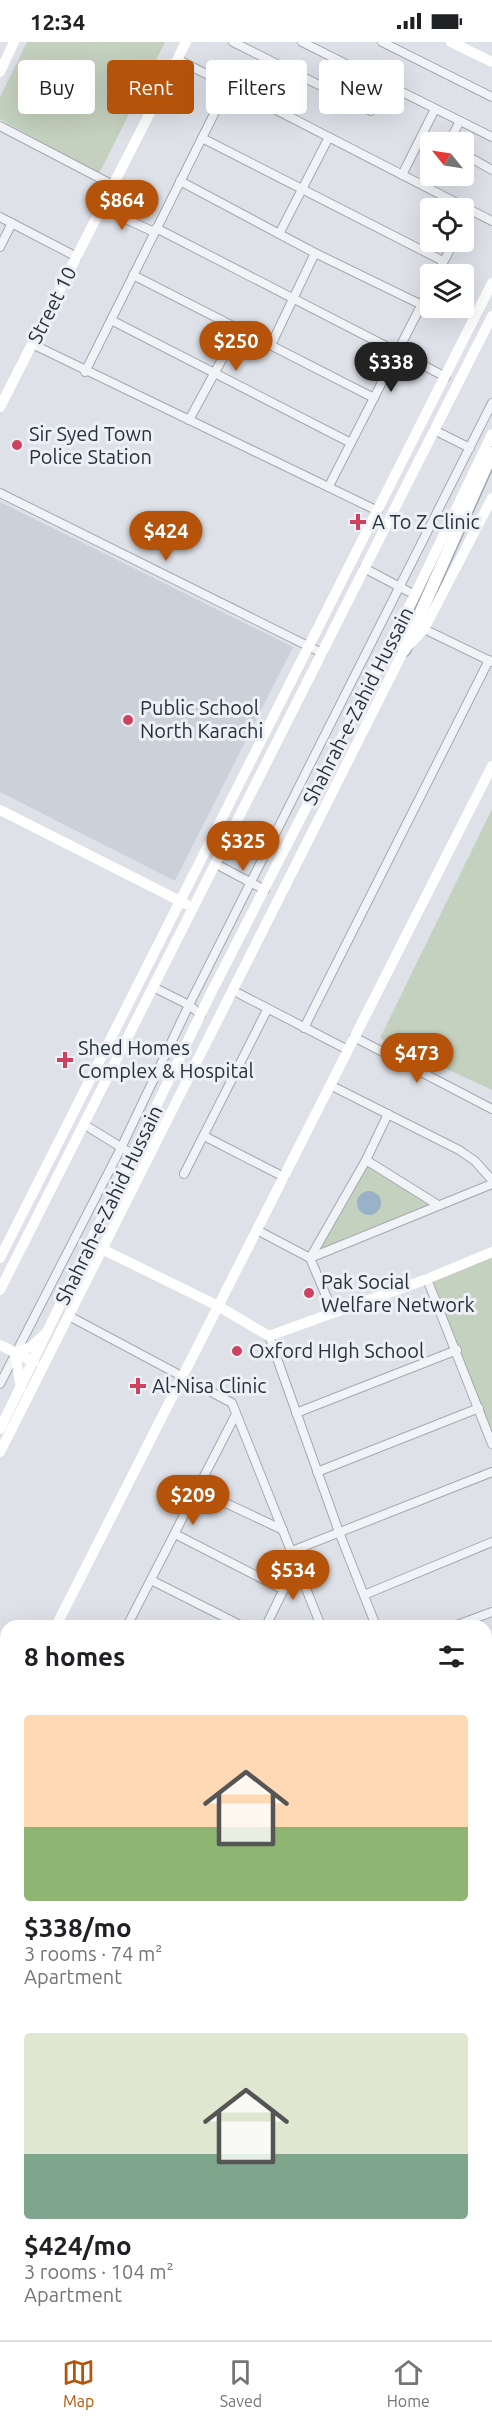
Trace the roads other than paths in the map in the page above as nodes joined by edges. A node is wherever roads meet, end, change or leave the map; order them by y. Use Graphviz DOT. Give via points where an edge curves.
graph roads {
  1 [pos="13,42"];
  2 [pos="186,42"];
  3 [pos="233,42"];
  4 [pos="302,42"];
  5 [pos="382,42"];
  6 [pos="452,42"];
  7 [pos="177,59"];
  8 [pos="492,62"];
  9 [pos="0,72"];
  10 [pos="206,74"];
  11 [pos="319,85"];
  12 [pos="492,97"];
  13 [pos="435,109"];
  14 [pos="214,114"];
  15 [pos="283,114"];
  16 [pos="460,121"];
  17 [pos="0,126"];
  18 [pos="454,132"];
  19 [pos="329,137"];
  20 [pos="492,137"];
  21 [pos="202,138"];
  22 [pos="474,160"];
  23 [pos="492,170"];
  24 [pos="402,175"];
  25 [pos="180,181"];
  26 [pos="113,185"];
  27 [pos="304,189"];
  28 [pos="447,198"];
  29 [pos="102,208"];
  30 [pos="474,212"];
  31 [pos="0,217"];
  32 [pos="492,221"];
  33 [pos="12,223"];
  34 [pos="155,230"];
  35 [pos="279,234"];
  36 [pos="0,247"];
  37 [pos="448,252"];
  38 [pos="315,253"];
  39 [pos="77,257"];
  40 [pos="443,261"];
  41 [pos="442,264"];
  42 [pos="133,275"];
  43 [pos="492,283"];
  44 [pos="293,298"];
  45 [pos="420,304"];
  46 [pos="420,309"];
  47 [pos="492,316"];
  48 [pos="111,320"];
  49 [pos="239,328"];
  50 [pos="32,344"];
  51 [pos="271,345"];
  52 [pos="398,352"];
  53 [pos="85,372"];
  54 [pos="213,375"];
  55 [pos="446,377"];
  56 [pos="374,398"];
  57 [pos="1,401"];
  58 [pos="492,403"];
  59 [pos="189,420"];
  60 [pos="434,430"];
  61 [pos="492,434"];
  62 [pos="351,442"];
  63 [pos="470,448"];
  64 [pos="491,455"];
  65 [pos="329,486"];
  66 [pos="0,494"];
  67 [pos="492,498"];
  68 [pos="378,511"];
  69 [pos="364,568"];
  70 [pos="400,587"];
  71 [pos="415,595"];
  72 [pos="424,629"];
  73 [pos="309,647"];
  74 [pos="404,651"];
  75 [pos="322,653"];
  76 [pos="490,661"];
  77 [pos="492,766"];
  78 [pos="0,810"];
  79 [pos="216,864"];
  80 [pos="251,883"];
  81 [pos="265,890"];
  82 [pos="181,902"];
  83 [pos="194,908"];
  84 [pos="153,987"];
  85 [pos="234,991"];
  86 [pos="210,995"];
  87 [pos="189,1005"];
  88 [pos="226,1005"];
  89 [pos="267,1010"];
  90 [pos="201,1015"];
  91 [pos="304,1028"];
  92 [pos="354,1037"];
  93 [pos="348,1050"];
  94 [pos="330,1085"];
  95 [pos="492,1108"];
  96 [pos="388,1114"];
  97 [pos="85,1125"];
  98 [pos="204,1136"];
  99 [pos="122,1146"];
  100 [pos="132,1154"];
  101 [pos="366,1160"];
  102 [pos="184,1174"];
  103 [pos="284,1177"];
  104 [pos="492,1182"];
  105 [pos="438,1205"];
  106 [pos="257,1230"];
  107 [pos="102,1250"];
  108 [pos="492,1252"];
  109 [pos="0,1258"];
  110 [pos="310,1258"];
  111 [pos="427,1279"];
  112 [pos="0,1290"];
  113 [pos="76,1300"];
  114 [pos="218,1306"];
  115 [pos="333,1312"];
  116 [pos="69,1316"];
  117 [pos="48,1332"];
  118 [pos="269,1336"];
  119 [pos="0,1345"];
  120 [pos="457,1350"];
  121 [pos="15,1353"];
  122 [pos="34,1362"];
  123 [pos="183,1375"];
  124 [pos="0,1384"];
  125 [pos="21,1388"];
  126 [pos="478,1408"];
  127 [pos="21,1410"];
  128 [pos="296,1413"];
  129 [pos="236,1414"];
  130 [pos="0,1429"];
  131 [pos="490,1431"];
  132 [pos="492,1444"];
  133 [pos="0,1452"];
  134 [pos="317,1472"];
  135 [pos="492,1472"];
  136 [pos="198,1490"];
  137 [pos="283,1530"];
  138 [pos="339,1532"];
  139 [pos="175,1534"];
  140 [pos="492,1542"];
  141 [pos="292,1551"];
  142 [pos="297,1564"];
  143 [pos="151,1580"];
  144 [pos="284,1590"];
  145 [pos="364,1595"];
  146 [pos="492,1612"];
  147 [pos="59,1620"];
  148 [pos="130,1620"];
  149 [pos="231,1620"];
  150 [pos="269,1620"];
  151 [pos="319,1620"];
  152 [pos="374,1620"];
  153 [pos="470,1620"];
  1 -- 9 [label="street"];
  2 -- 7 [label="street, Street 10"];
  3 -- 11 [label="street"];
  4 -- 13 [label="street"];
  5 -- 12 [label="street"];
  6 -- 8 [label="street"];
  7 -- 10 [label="street"];
  7 -- 26 [label="street, Street 10"];
  13 -- 16 [label="street"];
  13 -- 24 [label="street"];
  14 -- 21 [label="street"];
  15 -- 19 [label="street"];
  16 -- 18 [label="street"];
  16 -- 20 [label="street"];
  17 -- 26 [label="street"];
  19 -- 24 [label="street"];
  19 -- 27 [label="street"];
  21 -- 25 [label="street"];
  21 -- 27 [label="street"];
  22 -- 23 [label="street"];
  24 -- 28 [label="street"];
  25 -- 34 [label="street"];
  25 -- 35 [label="street"];
  26 -- 29 [label="street, Street 10"];
  27 -- 35 [label="street"];
  27 -- 40 [label="street"];
  29 -- 34 [label="street"];
  29 -- 39 [label="street, Street 10"];
  30 -- 32 [label="street"];
  31 -- 33 [label="street"];
  33 -- 36 [label="street"];
  33 -- 39 [label="street"];
  34 -- 42 [label="street"];
  34 -- 44 [label="street"];
  35 -- 38 [label="street"];
  37 -- 40 [label="street"];
  38 -- 44 [label="street"];
  38 -- 45 [label="street"];
  39 -- 50 [label="street, Street 10"];
  40 -- 41 [label="street"];
  42 -- 48 [label="street"];
  42 -- 49 [label="street"];
  43 -- 55 [label="street"];
  44 -- 51 [label="street"];
  44 -- 52 [label="street"];
  46 -- 52 [label="street"];
  47 -- 60 [label="street"];
  48 -- 53 [label="street"];
  48 -- 54 [label="street"];
  49 -- 51 [label="street"];
  49 -- 54 [label="street"];
  50 -- 53 [label="street"];
  50 -- 57 [label="street, Street 10"];
  51 -- 56 [label="street"];
  52 -- 55 [label="street"];
  52 -- 56 [label="street"];
  53 -- 59 [label="street"];
  54 -- 59 [label="street"];
  54 -- 62 [label="street"];
  55 -- 68 [label="street"];
  56 -- 62 [label="street"];
  58 -- 63 [label="street"];
  59 -- 65 [label="street"];
  60 -- 63 [label="street"];
  60 -- 69 [label="street"];
  61 -- 71 [label="street, Shahrah-e-Zahid Hussain"];
  62 -- 65 [label="street"];
  63 -- 70 [label="street"];
  64 -- 74 [label="main road"];
  65 -- 68 [label="street"];
  66 -- 73 [label="street"];
  67 -- 72 [label="street, Shahrah-e-Zahid Hussain"];
  68 -- 73 [label="street"];
  69 -- 70 [label="street"];
  69 -- 75 [label="street"];
  70 -- 71 [label="street"];
  70 -- 80 [label="street"];
  71 -- 81 [label="street, Shahrah-e-Zahid Hussain"];
  72 -- 74 [label="street, Shahrah-e-Zahid Hussain"];
  72 -- 76 [label="street"];
  73 -- 75 [label="street"];
  73 -- 82 [label="street"];
  74 -- 85 [label="street, Shahrah-e-Zahid Hussain"];
  75 -- 79 [label="street"];
  76 -- 91 [label="street"];
  77 -- 92 [label="street"];
  78 -- 82 [label="street"];
  79 -- 80 [label="street"];
  79 -- 83 [label="street"];
  80 -- 81 [label="street"];
  80 -- 87 [label="street"];
  81 -- 86 [label="street, Shahrah-e-Zahid Hussain"];
  82 -- 83 [label="street"];
  82 -- 109 [label="street"];
  83 -- 84 [label="street"];
  84 -- 87 [label="street"];
  84 -- 97 [label="street"];
  85 -- 88 [label="street, Shahrah-e-Zahid Hussain"];
  85 -- 89 [label="street"];
  86 -- 88 [label="street"];
  86 -- 90 [label="street, Shahrah-e-Zahid Hussain"];
  87 -- 90 [label="street"];
  87 -- 99 [label="street"];
  88 -- 107 [label="street, Shahrah-e-Zahid Hussain"];
  89 -- 91 [label="street"];
  89 -- 98 [label="street"];
  90 -- 100 [label="street, Shahrah-e-Zahid Hussain"];
  91 -- 93 [label="street"];
  92 -- 93 [label="street"];
  92 -- 95 [label="street"];
  93 -- 94 [label="street"];
  94 -- 96 [label="street"];
  94 -- 103 [label="street"];
  96 -- 101 [label="street"];
  96 -- 104 [label="street" via="459,1150 475,1161"];
  97 -- 99 [label="street"];
  97 -- 112 [label="street"];
  98 -- 102 [label="street"];
  98 -- 103 [label="street"];
  99 -- 100 [label="street"];
  99 -- 121 [label="street"];
  100 -- 117 [label="street, Shahrah-e-Zahid Hussain"];
  101 -- 105 [label="street"];
  101 -- 110 [label="street"];
  103 -- 106 [label="street"];
  104 -- 105 [label="street"];
  105 -- 110 [label="street"];
  106 -- 110 [label="street"];
  106 -- 114 [label="street"];
  107 -- 113 [label="street, Shahrah-e-Zahid Hussain"];
  107 -- 114 [label="street"];
  108 -- 111 [label="street"];
  110 -- 115 [label="street"];
  111 -- 115 [label="street"];
  111 -- 120 [label="street"];
  113 -- 116 [label="street, Shahrah-e-Zahid Hussain"];
  113 -- 117 [label="street"];
  114 -- 118 [label="street"];
  114 -- 123 [label="street"];
  115 -- 118 [label="street"];
  116 -- 123 [label="street"];
  116 -- 127 [label="street, Shahrah-e-Zahid Hussain"];
  117 -- 121 [label="street" via="31,1347"];
  117 -- 122 [label="street, Shahrah-e-Zahid Hussain"];
  118 -- 128 [label="street"];
  119 -- 121 [label="street"];
  120 -- 126 [label="street"];
  120 -- 128 [label="street"];
  121 -- 122 [label="street"];
  121 -- 124 [label="street"];
  121 -- 125 [label="street"];
  122 -- 125 [label="street, Shahrah-e-Zahid Hussain"];
  123 -- 129 [label="street" via="232,1403"];
  123 -- 147 [label="street"];
  125 -- 127 [label="street"];
  125 -- 130 [label="street, Shahrah-e-Zahid Hussain"];
  126 -- 131 [label="street"];
  126 -- 134 [label="street"];
  127 -- 133 [label="street, Shahrah-e-Zahid Hussain"];
  128 -- 134 [label="street"];
  129 -- 136 [label="street"];
  129 -- 137 [label="street"];
  131 -- 132 [label="street"];
  134 -- 138 [label="street"];
  135 -- 138 [label="street"];
  136 -- 137 [label="street"];
  136 -- 139 [label="street"];
  137 -- 141 [label="street"];
  138 -- 141 [label="street"];
  138 -- 145 [label="street"];
  139 -- 143 [label="street"];
  139 -- 144 [label="street"];
  140 -- 145 [label="street"];
  141 -- 142 [label="street"];
  142 -- 144 [label="street"];
  142 -- 151 [label="street"];
  143 -- 148 [label="street"];
  143 -- 149 [label="street"];
  144 -- 150 [label="street"];
  145 -- 152 [label="street"];
  146 -- 153 [label="street"];
}
